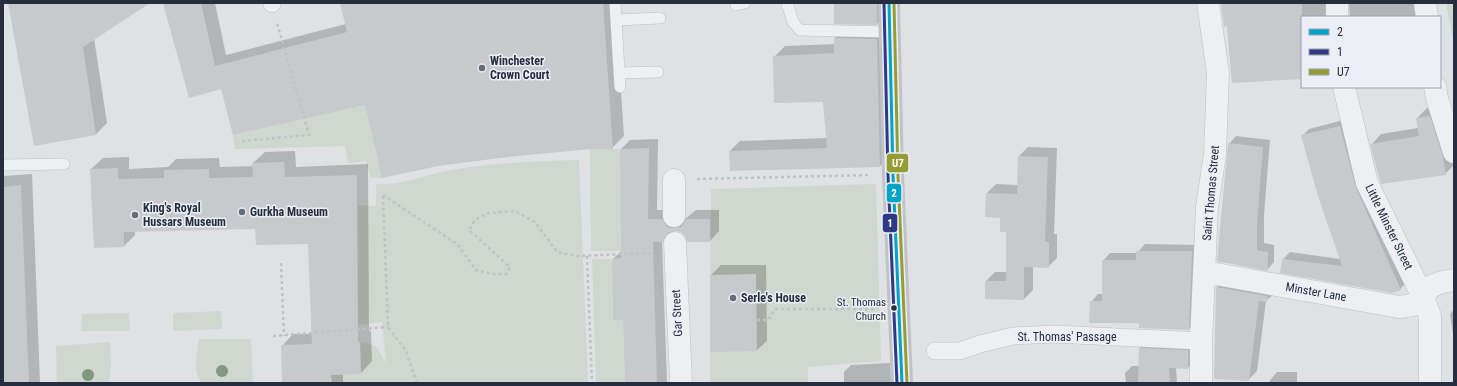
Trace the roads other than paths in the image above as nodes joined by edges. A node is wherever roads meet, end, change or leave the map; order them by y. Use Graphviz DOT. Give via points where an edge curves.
graph roads {
  1 [pos="615,3"];
  2 [pos="787,3"];
  3 [pos="889,3"];
  4 [pos="1208,3"];
  5 [pos="1336,3"];
  6 [pos="1425,3"];
  7 [pos="1337,16"];
  8 [pos="1427,16"];
  9 [pos="660,18"];
  10 [pos="616,20"];
  11 [pos="890,32"];
  12 [pos="658,72"];
  13 [pos="619,73"];
  14 [pos="620,87"];
  15 [pos="1344,88"];
  16 [pos="1435,88"];
  17 [pos="1454,152"];
  18 [pos="64,164"];
  19 [pos="3,166"];
  20 [pos="674,180"];
  21 [pos="674,216"];
  22 [pos="675,247"];
  23 [pos="1206,272"];
  24 [pos="1454,280"];
  25 [pos="1422,295"];
  26 [pos="1201,341"];
  27 [pos="935,351"];
  28 [pos="681,383"];
  29 [pos="902,383"];
  30 [pos="1201,383"];
  31 [pos="1430,383"];
  1 -- 10 [label="lane"];
  2 -- 11 [label="lane" via="793,22 800,30"];
  3 -- 11 [label="main road"];
  4 -- 23 [label="street, Saint Thomas Street" via="1218,73 1215,154 1207,207"];
  5 -- 7 [label="street"];
  6 -- 8 [label="street"];
  9 -- 10 [label="lane"];
  10 -- 13 [label="lane"];
  11 -- 29 [label="main road"];
  12 -- 13 [label="lane"];
  13 -- 14 [label="lane"];
  15 -- 25 [label="street, Little Minster Street" via="1367,183"];
  16 -- 17 [label="street"];
  18 -- 19 [label="lane"];
  20 -- 21 [label="street"];
  22 -- 28 [label="street, Gar Street"];
  23 -- 25 [label="street, Minster Lane" via="1400,308 1413,305"];
  23 -- 26 [label="street, Saint Thomas Street"];
  24 -- 25 [label="street, Minster Lane" via="1432,286"];
  25 -- 31 [label="street, Little Minster Street" via="1430,316"];
  26 -- 27 [label="street, St. Thomas' Passage" via="1054,334 1013,336 960,351"];
  26 -- 30 [label="street, Saint Thomas Street"];
}
